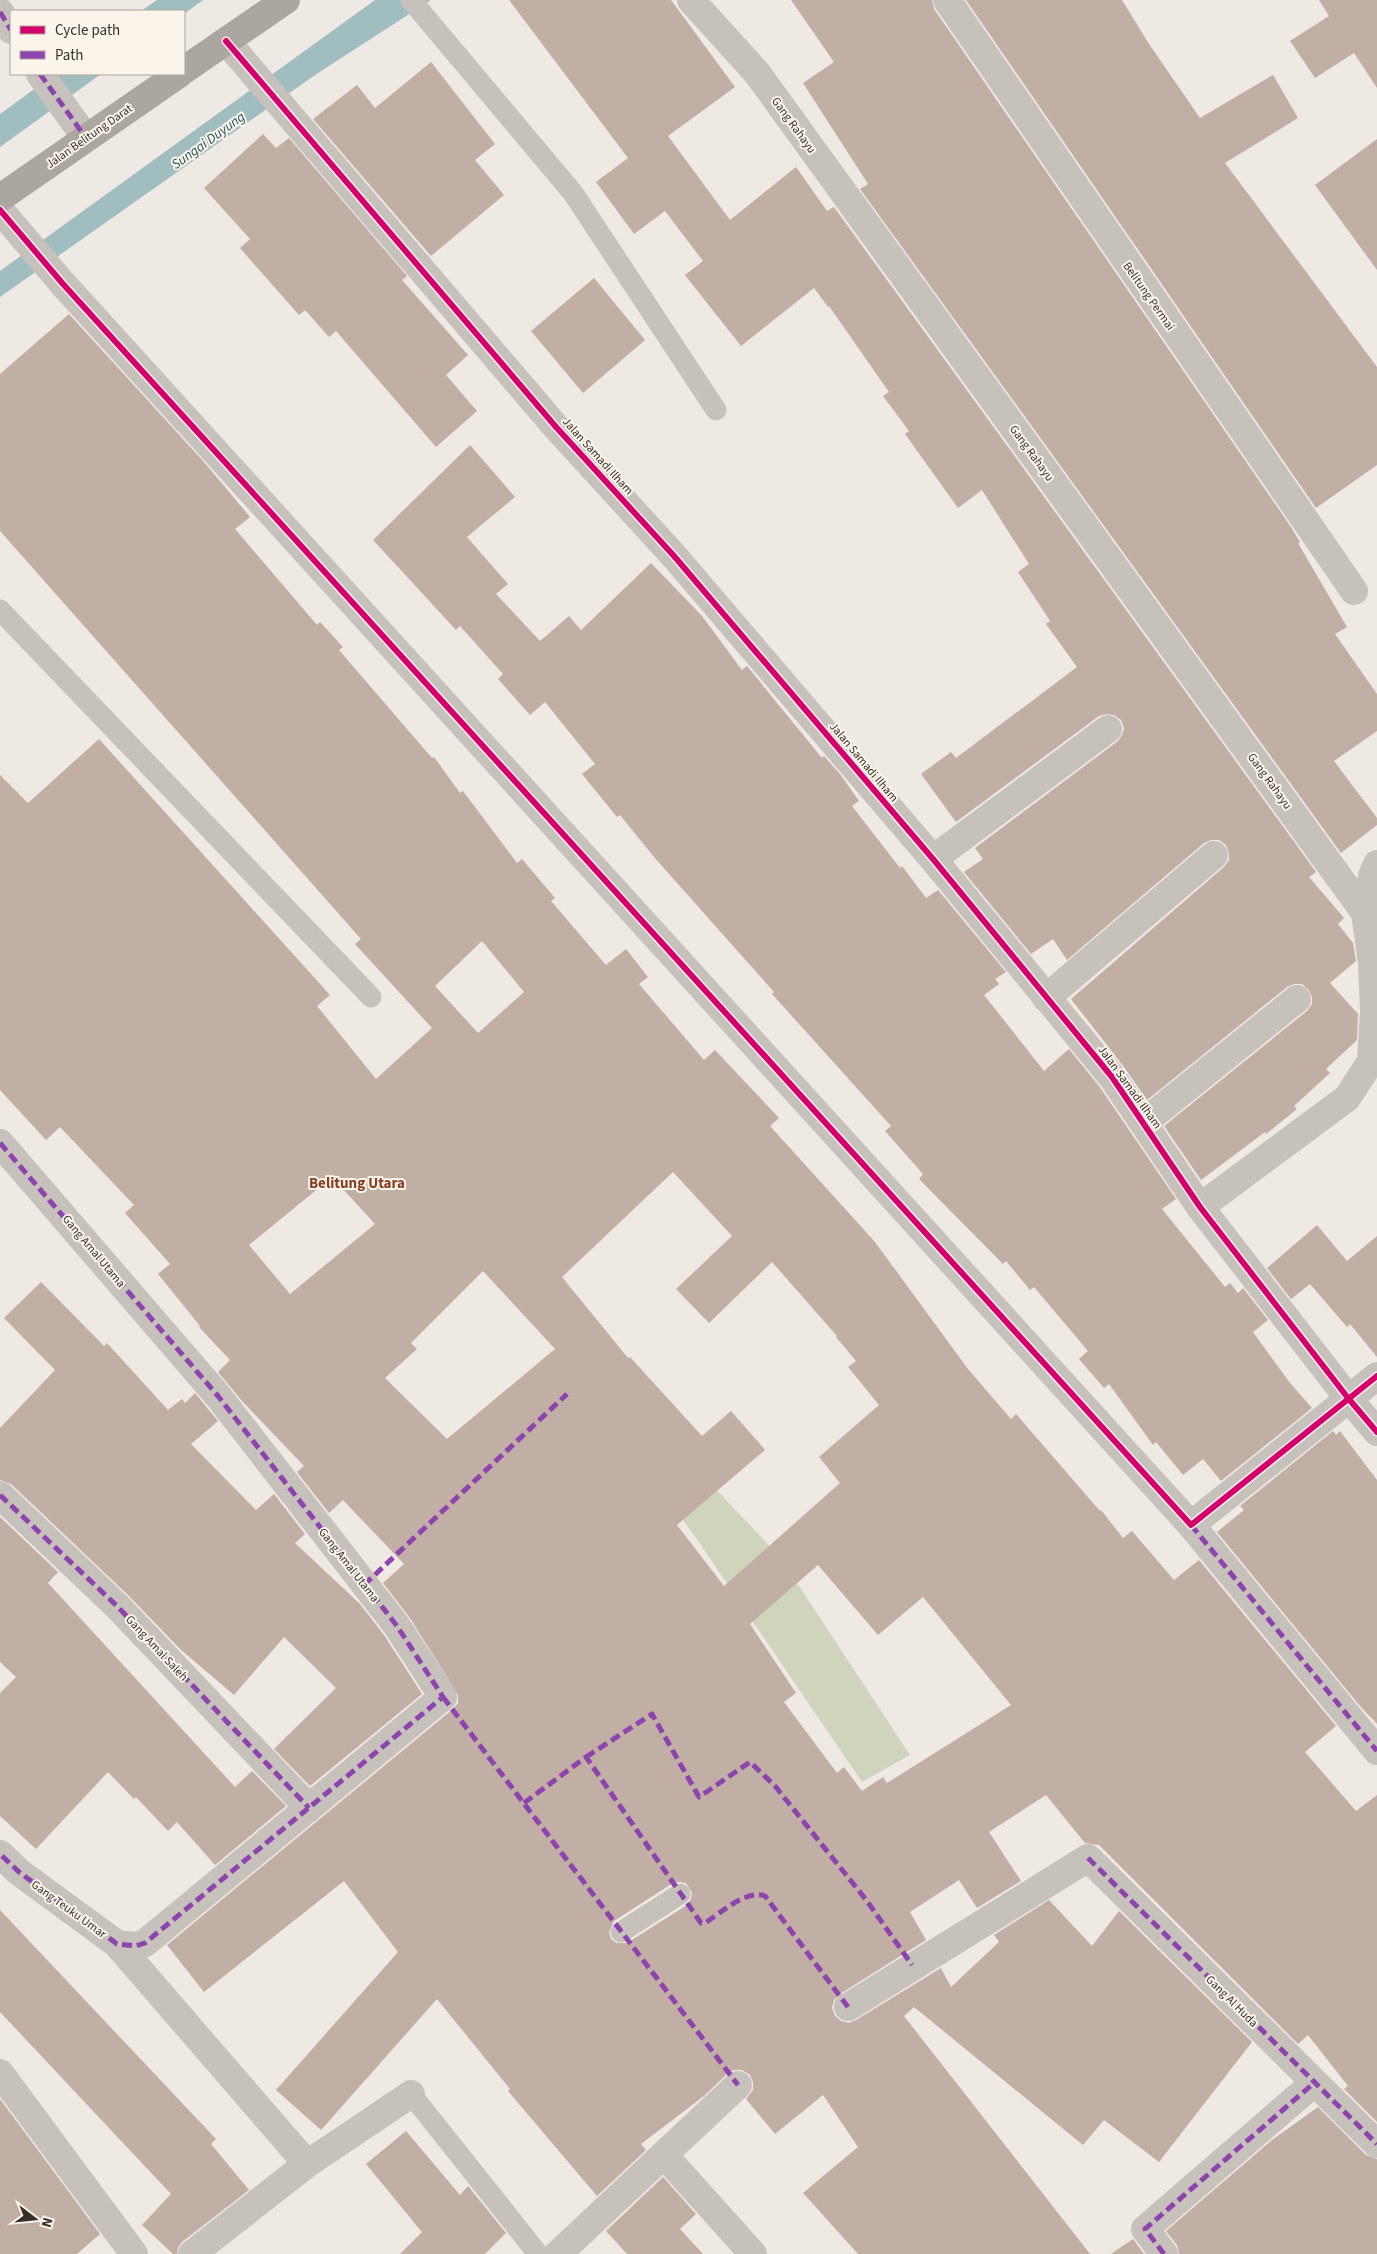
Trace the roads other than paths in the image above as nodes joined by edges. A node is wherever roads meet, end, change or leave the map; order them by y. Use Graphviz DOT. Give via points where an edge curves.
graph roads {
  1 [pos="286,0"];
  2 [pos="411,0"];
  3 [pos="690,0"];
  4 [pos="947,0"];
  5 [pos="0,12"];
  6 [pos="10,28"];
  7 [pos="226,41"];
  8 [pos="185,69"];
  9 [pos="178,75"];
  10 [pos="51,90"];
  11 [pos="86,138"];
  12 [pos="0,198"];
  13 [pos="0,210"];
  14 [pos="716,410"];
  15 [pos="1354,590"];
  16 [pos="0,610"];
  17 [pos="1108,729"];
  18 [pos="1214,855"];
  19 [pos="933,859"];
  20 [pos="1377,864"];
  21 [pos="1365,913"];
  22 [pos="371,996"];
  23 [pos="1046,998"];
  24 [pos="1298,999"];
  25 [pos="1143,1123"];
  26 [pos="0,1143"];
  27 [pos="1200,1207"];
  28 [pos="1377,1376"];
  29 [pos="1348,1398"];
  30 [pos="1377,1432"];
  31 [pos="0,1494"];
  32 [pos="1190,1525"];
  33 [pos="1377,1751"];
  34 [pos="309,1808"];
  35 [pos="0,1854"];
  36 [pos="680,1894"];
  37 [pos="621,1932"];
  38 [pos="145,1942"];
  39 [pos="117,1944"];
  40 [pos="848,2007"];
  41 [pos="0,2073"];
  42 [pos="1314,2084"];
  43 [pos="738,2085"];
  44 [pos="411,2094"];
  45 [pos="1377,2144"];
  46 [pos="664,2155"];
  47 [pos="307,2164"];
  48 [pos="134,2254"];
  49 [pos="192,2254"];
  50 [pos="538,2254"];
  51 [pos="558,2254"];
  52 [pos="753,2254"];
  53 [pos="1164,2254"];
  1 -- 7 [label="main road"];
  2 -- 14 [label="lane" via="574,193"];
  3 -- 21 [label="street, Gang Rahayu" via="757,73"];
  4 -- 15 [label="street, Belitung Permai"];
  5 -- 6 [label="street"];
  7 -- 8 [label="main road"];
  7 -- 19 [label="street, Jalan Samadi Ilham"];
  9 -- 11 [label="main road, Jalan Belitung Darat"];
  10 -- 11 [label="street"];
  11 -- 12 [label="main road, Jalan Belitung Darat"];
  13 -- 32 [label="street" via="63,284"];
  16 -- 22 [label="lane"];
  17 -- 19 [label="street"];
  18 -- 23 [label="street"];
  19 -- 23 [label="street, Jalan Samadi Ilham"];
  20 -- 21 [label="street"];
  21 -- 27 [label="street" via="1374,1011 1371,1061 1347,1098"];
  23 -- 25 [label="street, Jalan Samadi Ilham" via="1112,1077"];
  24 -- 25 [label="street"];
  25 -- 27 [label="street, Jalan Samadi Ilham"];
  26 -- 34 [label="street, Gang Amal Utama" via="218,1396 397,1626 443,1697"];
  27 -- 29 [label="street, Jalan Samadi Ilham"];
  28 -- 29 [label="street"];
  29 -- 30 [label="street, Jalan Samadi Ilham"];
  29 -- 32 [label="street"];
  31 -- 34 [label="street, Gang Amal Saleh" via="118,1607"];
  32 -- 33 [label="street"];
  34 -- 38 [label="street, Gang Amal Utama"];
  35 -- 39 [label="street, Gang Teuku Umar" via="19,1872"];
  36 -- 37 [label="lane"];
  38 -- 39 [label="street, Gang Teuku Umar" via="126,1947"];
  39 -- 47 [label="street"];
  40 -- 42 [label="street, Gang Al Huda" via="1088,1858"];
  41 -- 48 [label="street"];
  42 -- 45 [label="street, Gang Al Huda"];
  42 -- 53 [label="street" via="1145,2229"];
  43 -- 46 [label="street"];
  44 -- 47 [label="street"];
  44 -- 50 [label="lane"];
  46 -- 51 [label="street"];
  46 -- 52 [label="street"];
  47 -- 49 [label="street"];
}
